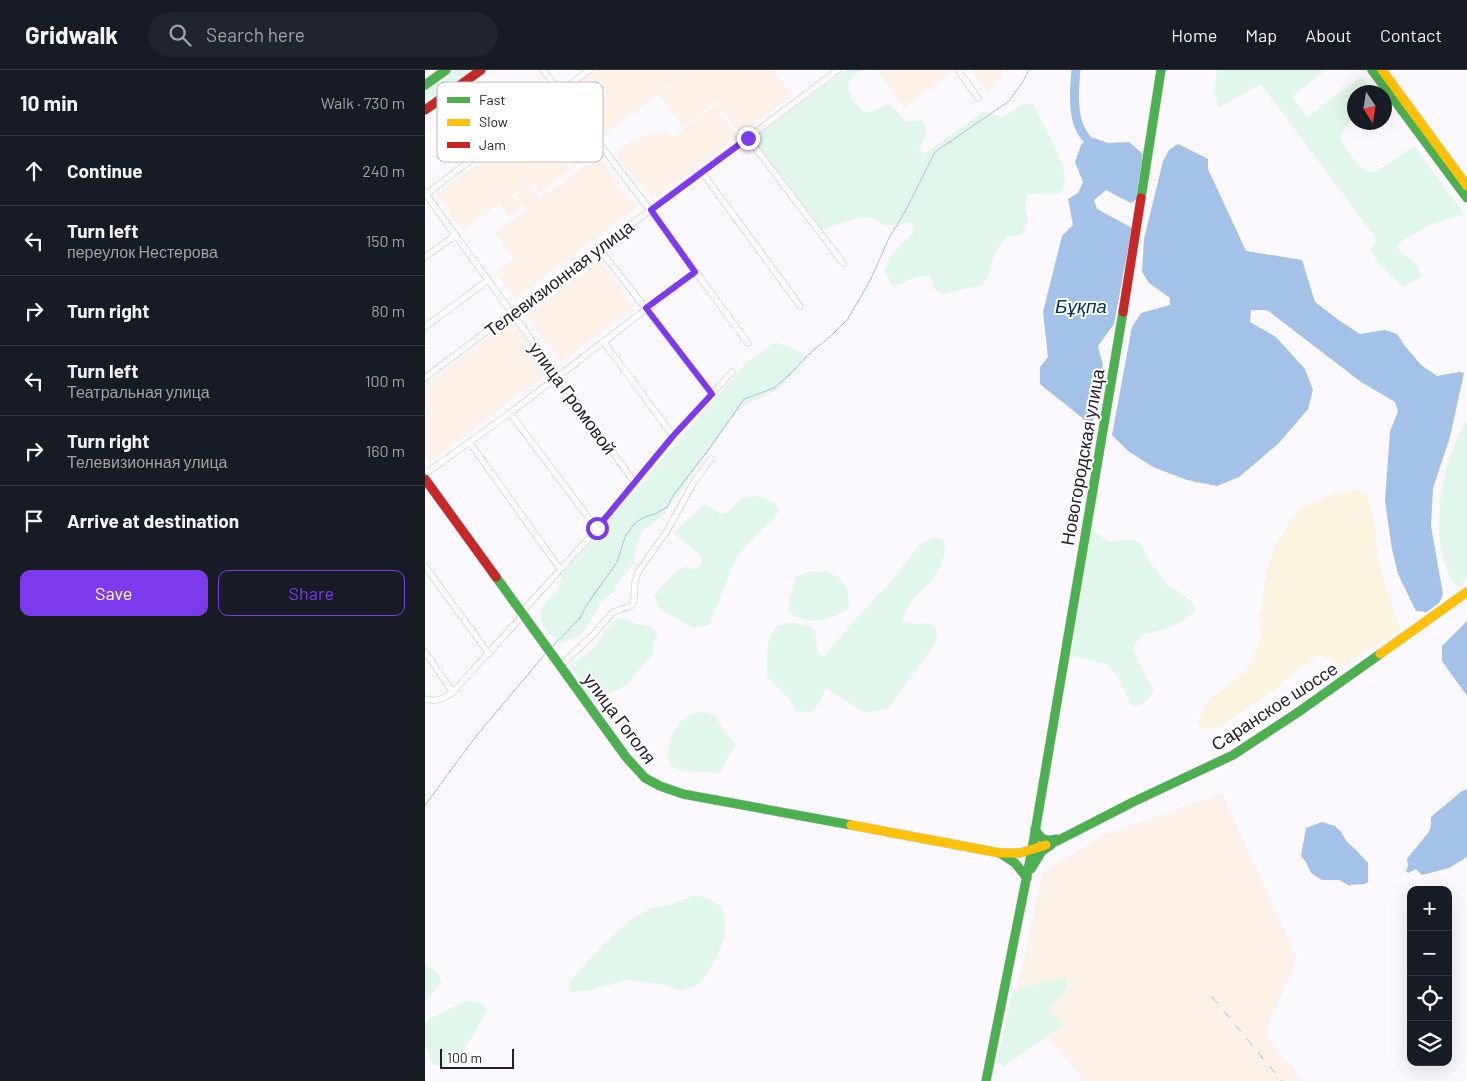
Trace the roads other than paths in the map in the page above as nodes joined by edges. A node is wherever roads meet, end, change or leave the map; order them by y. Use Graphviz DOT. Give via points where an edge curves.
graph roads {
  1 [pos="446,70"];
  2 [pos="481,70"];
  3 [pos="543,70"];
  4 [pos="589,70"];
  5 [pos="838,70"];
  6 [pos="958,70"];
  7 [pos="1161,70"];
  8 [pos="1372,70"];
  9 [pos="1382,70"];
  10 [pos="464,82"];
  11 [pos="552,82"];
  12 [pos="573,82"];
  13 [pos="425,85"];
  14 [pos="977,98"];
  15 [pos="437,101"];
  16 [pos="425,110"];
  17 [pos="748,138"];
  18 [pos="603,148"];
  19 [pos="467,162"];
  20 [pos="702,172"];
  21 [pos="1467,186"];
  22 [pos="425,194"];
  23 [pos="1467,198"];
  24 [pos="651,210"];
  25 [pos="455,235"];
  26 [pos="598,247"];
  27 [pos="425,257"];
  28 [pos="843,263"];
  29 [pos="695,272"];
  30 [pos="488,280"];
  31 [pos="800,306"];
  32 [pos="646,308"];
  33 [pos="511,313"];
  34 [pos="425,326"];
  35 [pos="603,341"];
  36 [pos="749,343"];
  37 [pos="732,372"];
  38 [pos="558,376"];
  39 [pos="425,378"];
  40 [pos="712,394"];
  41 [pos="510,413"];
  42 [pos="673,436"];
  43 [pos="470,442"];
  44 [pos="711,459"];
  45 [pos="425,474"];
  46 [pos="425,479"];
  47 [pos="635,483"];
  48 [pos="597,528"];
  49 [pos="425,566"];
  50 [pos="560,569"];
  51 [pos="1467,592"];
  52 [pos="522,614"];
  53 [pos="425,652"];
  54 [pos="489,654"];
  55 [pos="561,665"];
  56 [pos="453,692"];
  57 [pos="425,699"];
  58 [pos="1035,829"];
  59 [pos="1066,836"];
  60 [pos="1057,841"];
  61 [pos="1031,850"];
  62 [pos="1000,853"];
  63 [pos="1027,878"];
  64 [pos="986,1081"];
  1 -- 13 [label="main road"];
  2 -- 10 [label="main road"];
  3 -- 11 [label="street"];
  4 -- 12 [label="street"];
  5 -- 17 [label="street, Телевизионная улица"];
  6 -- 14 [label="street"];
  7 -- 58 [label="main road, Новогородская улица"];
  8 -- 23 [label="main road"];
  9 -- 21 [label="main road"];
  15 -- 16 [label="main road"];
  17 -- 20 [label="street, Телевизионная улица"];
  17 -- 28 [label="street"];
  18 -- 24 [label="street"];
  19 -- 22 [label="street"];
  20 -- 24 [label="street, Телевизионная улица"];
  20 -- 31 [label="street"];
  22 -- 25 [label="street, улица Громовой"];
  24 -- 26 [label="street, Телевизионная улица"];
  24 -- 29 [label="street"];
  25 -- 27 [label="street"];
  25 -- 30 [label="street, улица Громовой"];
  26 -- 32 [label="street"];
  26 -- 33 [label="street, Телевизионная улица"];
  29 -- 32 [label="street"];
  29 -- 36 [label="street"];
  30 -- 33 [label="street, улица Громовой"];
  30 -- 34 [label="street"];
  32 -- 35 [label="street"];
  32 -- 40 [label="street"];
  33 -- 38 [label="street, улица Громовой"];
  33 -- 39 [label="street, Телевизионная улица"];
  35 -- 38 [label="street"];
  35 -- 42 [label="street"];
  37 -- 40 [label="street"];
  38 -- 41 [label="street"];
  38 -- 47 [label="street, улица Громовой"];
  40 -- 42 [label="street"];
  41 -- 43 [label="street"];
  41 -- 48 [label="street"];
  42 -- 47 [label="street"];
  43 -- 45 [label="street"];
  43 -- 50 [label="street"];
  44 -- 55 [label="street" via="638,572 631,606 613,612"];
  46 -- 52 [label="main road, улица Гоголя"];
  47 -- 48 [label="street"];
  48 -- 50 [label="street"];
  49 -- 54 [label="street"];
  50 -- 52 [label="street"];
  51 -- 59 [label="main road, Саранское шоссе" via="1243,749"];
  52 -- 54 [label="street"];
  52 -- 55 [label="main road, улица Гоголя"];
  53 -- 56 [label="street"];
  54 -- 56 [label="street"];
  55 -- 62 [label="main road, улица Гоголя" via="626,757 645,778 661,786 683,794"];
  56 -- 57 [label="street" via="443,699"];
  58 -- 59 [label="main road" via="1047,841"];
  58 -- 61 [label="main road, Новогородская улица"];
  59 -- 60 [label="main road, Саранское шоссе"];
  60 -- 61 [label="main road, Саранское шоссе"];
  60 -- 63 [label="main road" via="1042,851"];
  61 -- 62 [label="main road, улица Гоголя"];
  61 -- 63 [label="main road, Новогородская улица"];
  62 -- 63 [label="main road" via="1015,863"];
  63 -- 64 [label="main road"];
}
